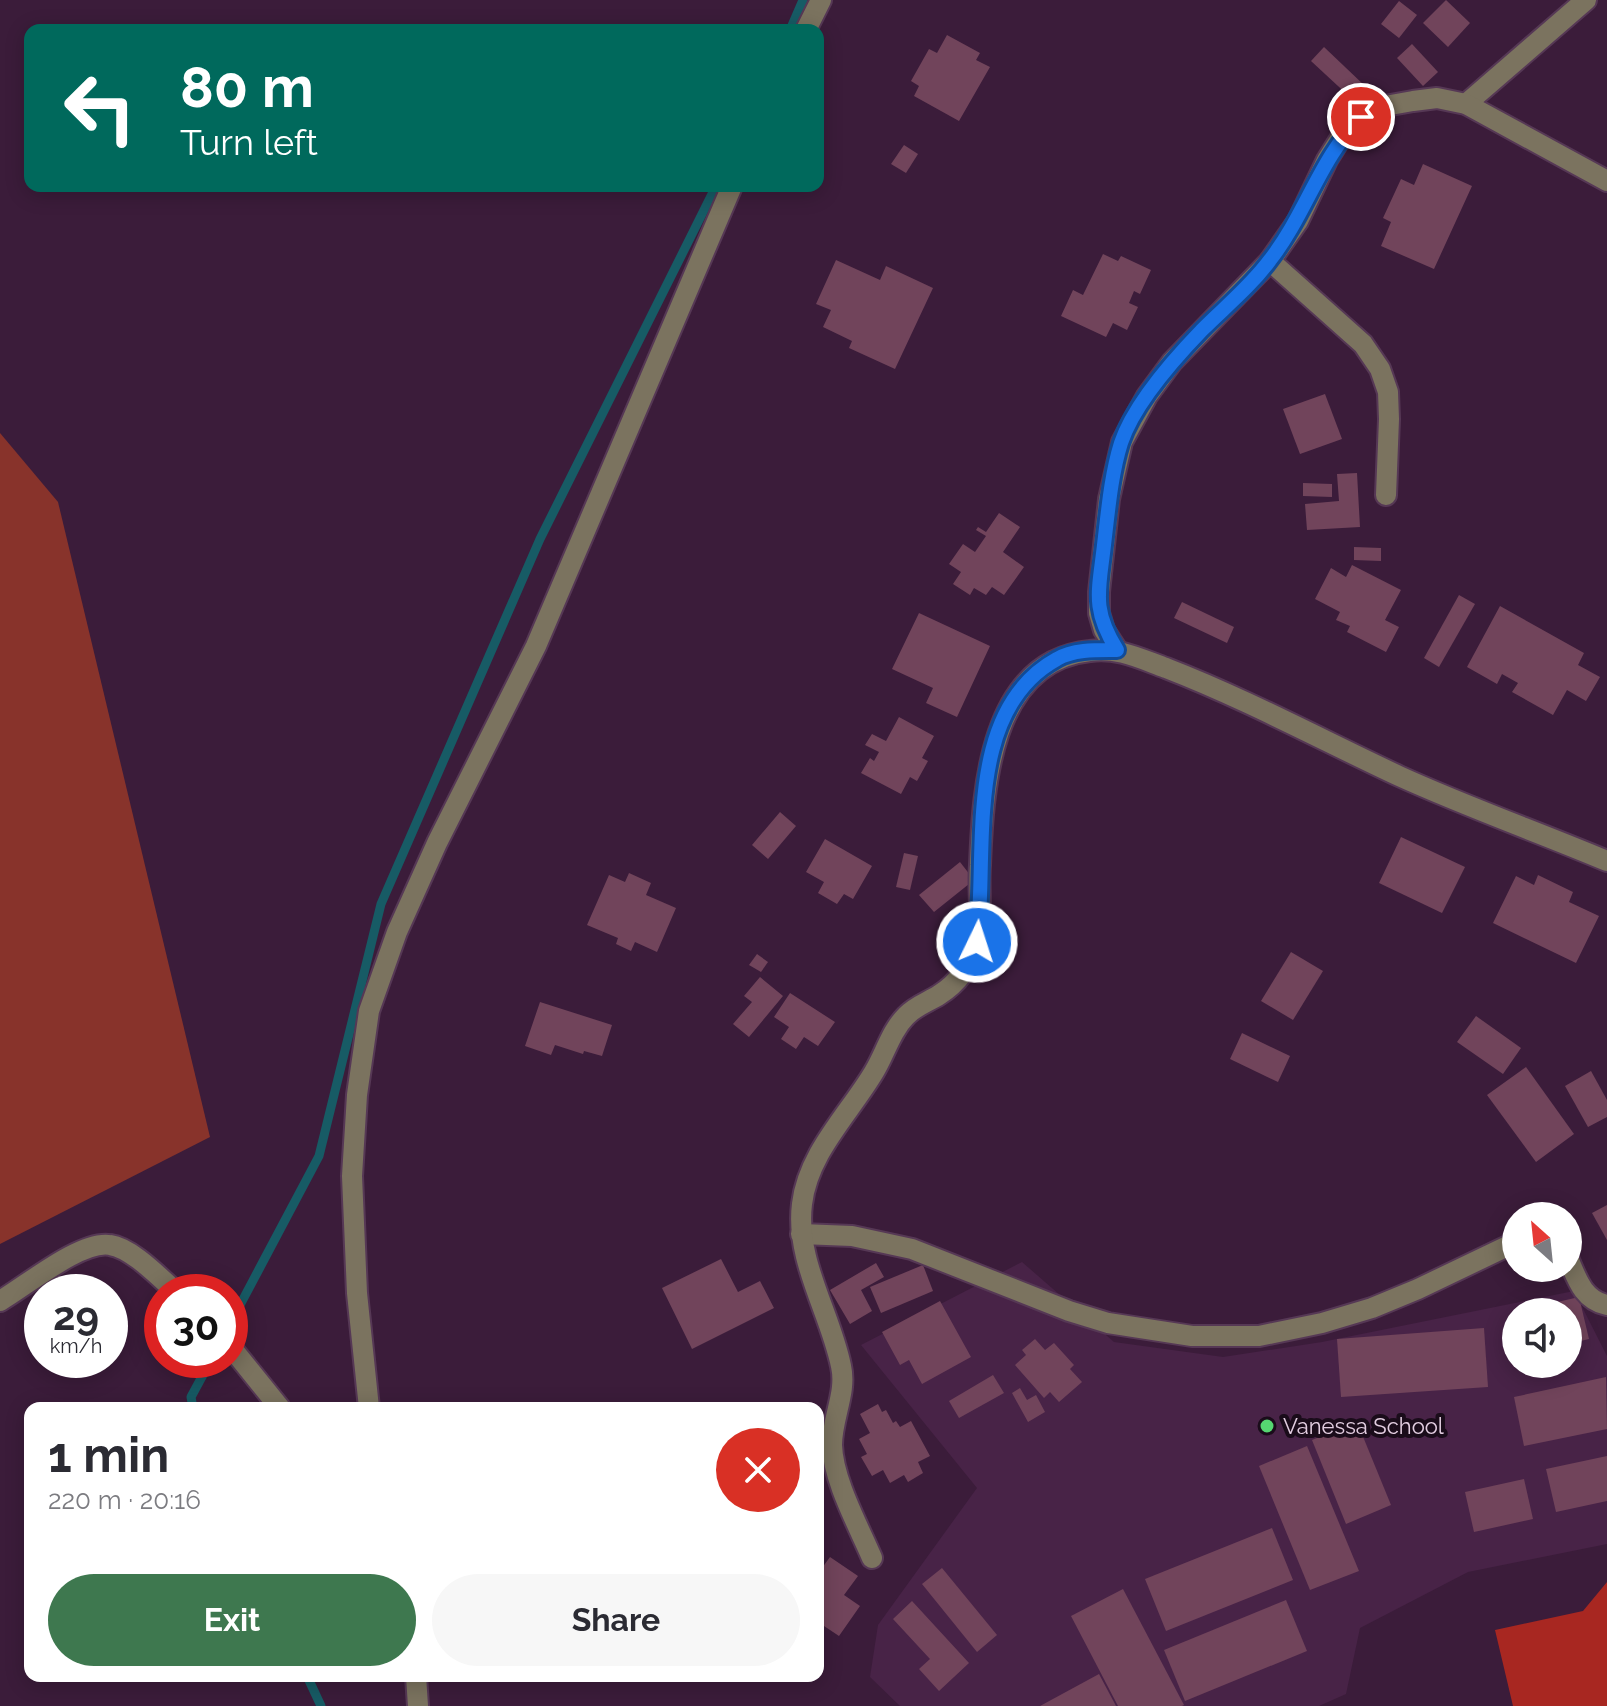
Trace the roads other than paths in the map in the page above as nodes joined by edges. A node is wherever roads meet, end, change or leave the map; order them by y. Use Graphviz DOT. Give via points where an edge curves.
graph roads {
  1 [pos="821,0"];
  2 [pos="1586,0"];
  3 [pos="809,24"];
  4 [pos="1466,104"];
  5 [pos="1607,181"];
  6 [pos="729,192"];
  7 [pos="1270,261"];
  8 [pos="1386,495"];
  9 [pos="1117,650"];
  10 [pos="1607,861"];
  11 [pos="801,1234"];
  12 [pos="1502,1249"];
  13 [pos="154,1274"];
  14 [pos="1579,1282"];
  15 [pos="0,1301"];
  16 [pos="1607,1305"];
  17 [pos="248,1368"];
  18 [pos="275,1402"];
  19 [pos="368,1402"];
  20 [pos="872,1558"];
  21 [pos="416,1682"];
  22 [pos="418,1706"];
  1 -- 3 [label="street"];
  2 -- 4 [label="street"];
  4 -- 5 [label="street"];
  4 -- 7 [label="street" via="1437,98 1385,106 1361,117 1342,136 1298,221"];
  6 -- 19 [label="street" via="536,646 397,932 369,1011 352,1176"];
  7 -- 8 [label="street" via="1363,344 1380,369 1388,392"];
  7 -- 9 [label="street" via="1172,362 1122,442 1109,499 1099,592 1104,630"];
  9 -- 10 [label="street" via="1234,697 1403,778"];
  9 -- 11 [label="street" via="1058,658 1010,704 993,744 984,802 980,920 969,965 957,981 918,1005 897,1027 858,1099 806,1177"];
  11 -- 12 [label="street" via="852,1236 912,1249 1069,1311 1192,1336 1259,1336 1359,1312"];
  11 -- 20 [label="street" via="843,1372 832,1445 838,1474"];
  13 -- 15 [label="street" via="125,1250 109,1244 90,1247"];
  14 -- 16 [label="street" via="1585,1294"];
  17 -- 18 [label="street"];
  21 -- 22 [label="street"];
}
